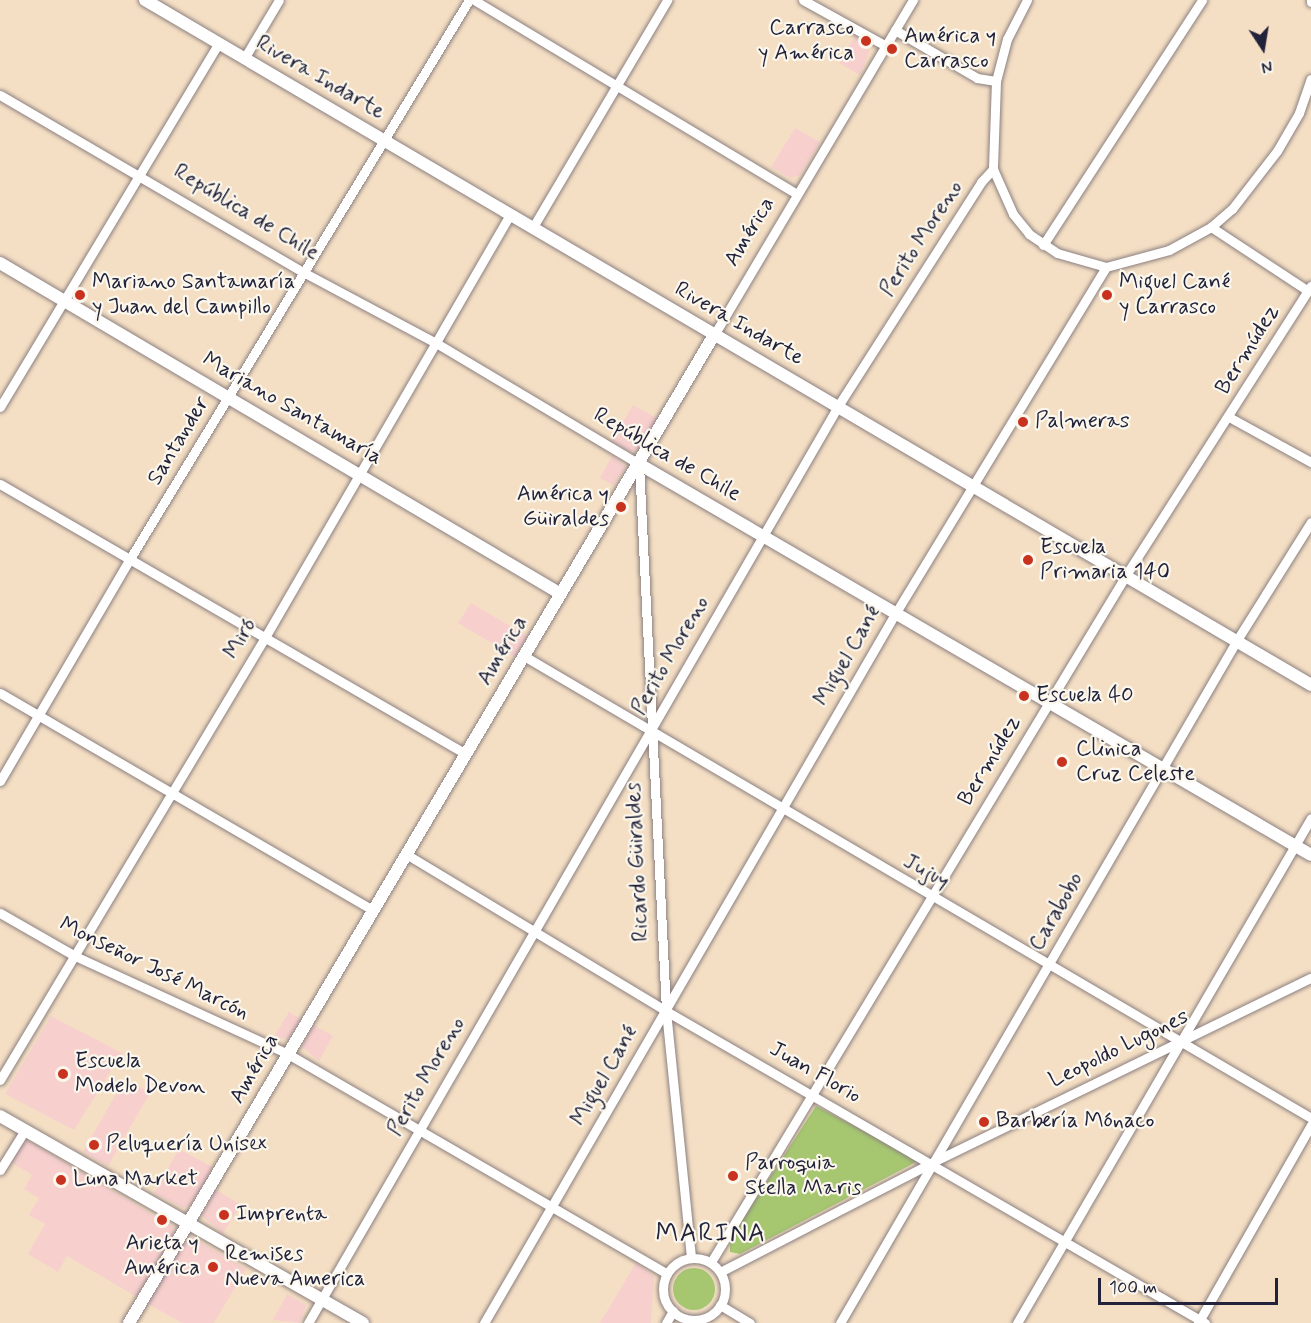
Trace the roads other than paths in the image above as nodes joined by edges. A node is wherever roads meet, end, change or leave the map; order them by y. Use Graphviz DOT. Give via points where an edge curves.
graph roads {
  1 [pos="145,0"];
  2 [pos="279,0"];
  3 [pos="469,0"];
  4 [pos="474,0"];
  5 [pos="668,0"];
  6 [pos="803,0"];
  7 [pos="913,0"];
  8 [pos="1027,0"];
  9 [pos="1202,0"];
  10 [pos="895,30"];
  11 [pos="219,43"];
  12 [pos="886,46"];
  13 [pos="245,57"];
  14 [pos="1311,79"];
  15 [pos="996,81"];
  16 [pos="618,84"];
  17 [pos="0,95"];
  18 [pos="385,140"];
  19 [pos="993,169"];
  20 [pos="140,174"];
  21 [pos="797,194"];
  22 [pos="510,214"];
  23 [pos="533,227"];
  24 [pos="1211,227"];
  25 [pos="1043,245"];
  26 [pos="0,262"];
  27 [pos="1106,267"];
  28 [pos="303,272"];
  29 [pos="1309,289"];
  30 [pos="66,301"];
  31 [pos="714,335"];
  32 [pos="436,343"];
  33 [pos="229,396"];
  34 [pos="838,406"];
  35 [pos="0,407"];
  36 [pos="1229,417"];
  37 [pos="1311,462"];
  38 [pos="639,464"];
  39 [pos="361,473"];
  40 [pos="0,484"];
  41 [pos="972,484"];
  42 [pos="1311,522"];
  43 [pos="764,535"];
  44 [pos="130,557"];
  45 [pos="1126,575"];
  46 [pos="561,594"];
  47 [pos="895,614"];
  48 [pos="264,639"];
  49 [pos="1237,640"];
  50 [pos="524,656"];
  51 [pos="1311,685"];
  52 [pos="0,693"];
  53 [pos="1050,700"];
  54 [pos="39,716"];
  55 [pos="650,731"];
  56 [pos="466,754"];
  57 [pos="1163,767"];
  58 [pos="0,781"];
  59 [pos="173,793"];
  60 [pos="782,808"];
  61 [pos="1311,818"];
  62 [pos="1295,846"];
  63 [pos="406,855"];
  64 [pos="1311,855"];
  65 [pos="930,897"];
  66 [pos="373,910"];
  67 [pos="0,912"];
  68 [pos="534,933"];
  69 [pos="75,956"];
  70 [pos="1050,963"];
  71 [pos="1311,978"];
  72 [pos="666,1011"];
  73 [pos="1181,1040"];
  74 [pos="288,1054"];
  75 [pos="0,1080"];
  76 [pos="812,1094"];
  77 [pos="0,1116"];
  78 [pos="1311,1118"];
  79 [pos="1311,1125"];
  80 [pos="419,1129"];
  81 [pos="25,1130"];
  82 [pos="933,1162"];
  83 [pos="0,1170"];
  84 [pos="552,1206"];
  85 [pos="190,1223"];
  86 [pos="1065,1243"];
  87 [pos="691,1258"];
  88 [pos="715,1266"];
  89 [pos="666,1274"];
  90 [pos="322,1299"];
  91 [pos="720,1305"];
  92 [pos="673,1311"];
  93 [pos="1201,1322"];
  94 [pos="129,1323"];
  95 [pos="308,1323"];
  96 [pos="363,1323"];
  97 [pos="484,1323"];
  98 [pos="666,1323"];
  99 [pos="750,1323"];
  100 [pos="840,1323"];
  101 [pos="1017,1323"];
  1 -- 11 [label="street, Rivera Indarte"];
  2 -- 13 [label="street"];
  3 -- 18 [label="street, Santander"];
  4 -- 16 [label="street"];
  5 -- 16 [label="street"];
  6 -- 12 [label="street"];
  7 -- 10 [label="street, América"];
  8 -- 15 [label="street, Perito Moreno" via="1008,39"];
  9 -- 25 [label="street"];
  10 -- 12 [label="street, América"];
  10 -- 15 [label="street" via="977,78"];
  11 -- 13 [label="street, Rivera Indarte"];
  11 -- 20 [label="street"];
  12 -- 21 [label="street, América"];
  13 -- 18 [label="street, Rivera Indarte"];
  14 -- 24 [label="street" via="1299,113 1273,158 1250,189"];
  15 -- 19 [label="street, Perito Moreno"];
  16 -- 21 [label="street"];
  16 -- 23 [label="street"];
  17 -- 20 [label="street, República de Chile"];
  18 -- 22 [label="street, Rivera Indarte"];
  18 -- 28 [label="street, Santander"];
  19 -- 25 [label="street" via="1019,224"];
  19 -- 34 [label="street, Perito Moreno"];
  20 -- 28 [label="street, República de Chile"];
  20 -- 30 [label="street"];
  21 -- 31 [label="street, América"];
  22 -- 23 [label="street, Rivera Indarte"];
  22 -- 32 [label="street, Miró"];
  23 -- 31 [label="street, Rivera Indarte"];
  24 -- 27 [label="street" via="1169,250"];
  24 -- 29 [label="street"];
  25 -- 27 [label="street"];
  26 -- 30 [label="street, Mariano Santamaría"];
  27 -- 41 [label="street, Miguel Cané"];
  28 -- 32 [label="street, República de Chile"];
  28 -- 33 [label="street, Santander"];
  29 -- 36 [label="street, Bermúdez"];
  30 -- 33 [label="street, Mariano Santamaría"];
  30 -- 35 [label="street"];
  31 -- 34 [label="street, Rivera Indarte"];
  31 -- 38 [label="street, América"];
  32 -- 38 [label="street, República de Chile"];
  32 -- 39 [label="street, Miró"];
  33 -- 39 [label="street, Mariano Santamaría"];
  33 -- 44 [label="street, Santander"];
  34 -- 41 [label="street, Rivera Indarte"];
  34 -- 43 [label="street, Perito Moreno"];
  36 -- 37 [label="street"];
  36 -- 45 [label="street, Bermúdez"];
  38 -- 43 [label="street, República de Chile"];
  38 -- 46 [label="street, América"];
  38 -- 55 [label="street, Ricardo Güiraldes"];
  39 -- 46 [label="street, Mariano Santamaría"];
  39 -- 48 [label="street, Miró"];
  40 -- 44 [label="street"];
  41 -- 45 [label="street, Rivera Indarte"];
  41 -- 47 [label="street, Miguel Cané"];
  42 -- 49 [label="street, Carabobo"];
  43 -- 47 [label="street, República de Chile"];
  43 -- 55 [label="street, Perito Moreno"];
  44 -- 48 [label="street"];
  44 -- 54 [label="street, Santander"];
  45 -- 49 [label="street, Rivera Indarte"];
  45 -- 53 [label="street, Bermúdez"];
  46 -- 50 [label="street, América"];
  47 -- 53 [label="street, República de Chile"];
  47 -- 60 [label="street, Miguel Cané"];
  48 -- 56 [label="street"];
  48 -- 59 [label="street, Miró"];
  49 -- 51 [label="street, Rivera Indarte"];
  49 -- 57 [label="street, Carabobo"];
  50 -- 55 [label="street, Jujuy"];
  50 -- 56 [label="street, América"];
  52 -- 54 [label="street"];
  53 -- 57 [label="street, República de Chile"];
  53 -- 65 [label="street, Bermúdez"];
  54 -- 58 [label="street, Santander"];
  54 -- 59 [label="street"];
  55 -- 60 [label="street, Jujuy"];
  55 -- 68 [label="street, Perito Moreno"];
  55 -- 72 [label="street, Ricardo Güiraldes"];
  56 -- 63 [label="street, América"];
  57 -- 62 [label="street, República de Chile"];
  57 -- 70 [label="street, Carabobo"];
  59 -- 66 [label="street"];
  59 -- 69 [label="street, Miró"];
  60 -- 65 [label="street, Jujuy"];
  60 -- 72 [label="street, Miguel Cané"];
  61 -- 62 [label="street"];
  62 -- 64 [label="street, República de Chile"];
  62 -- 73 [label="street"];
  63 -- 66 [label="street, América"];
  63 -- 68 [label="street, Juan Florio"];
  65 -- 70 [label="street, Jujuy"];
  65 -- 76 [label="street, Bermúdez"];
  66 -- 74 [label="street, América"];
  67 -- 69 [label="street, Monseñor José Marcón"];
  68 -- 72 [label="street, Juan Florio"];
  68 -- 80 [label="street, Perito Moreno"];
  69 -- 74 [label="street, Monseñor José Marcón"];
  69 -- 75 [label="street, Miró"];
  70 -- 73 [label="street, Jujuy"];
  70 -- 82 [label="street, Carabobo"];
  71 -- 73 [label="street, Leopoldo Lugones"];
  72 -- 76 [label="street, Juan Florio"];
  72 -- 84 [label="street, Miguel Cané"];
  72 -- 87 [label="street, Ricardo Güiraldes"];
  73 -- 78 [label="street, Jujuy"];
  73 -- 82 [label="street, Leopoldo Lugones"];
  73 -- 86 [label="street"];
  74 -- 80 [label="street, Monseñor José Marcón"];
  74 -- 85 [label="street, América"];
  76 -- 82 [label="street, Juan Florio"];
  76 -- 88 [label="street, Bermúdez"];
  77 -- 81 [label="street"];
  79 -- 93 [label="street"];
  80 -- 84 [label="street, Monseñor José Marcón"];
  80 -- 90 [label="street, Perito Moreno"];
  81 -- 83 [label="street"];
  81 -- 85 [label="street"];
  82 -- 86 [label="street, Juan Florio"];
  82 -- 88 [label="street, Leopoldo Lugones"];
  82 -- 100 [label="street, Carabobo"];
  84 -- 89 [label="street, Monseñor José Marcón"];
  84 -- 97 [label="street, Miguel Cané"];
  85 -- 90 [label="street"];
  85 -- 94 [label="street, América"];
  86 -- 93 [label="street, Juan Florio"];
  86 -- 101 [label="street"];
  87 -- 88 [label="street"];
  87 -- 89 [label="street" via="676,1263"];
  88 -- 91 [label="street" via="725,1290"];
  89 -- 92 [label="street" via="663,1292"];
  90 -- 95 [label="street, Perito Moreno"];
  90 -- 96 [label="street"];
  91 -- 92 [label="street" via="702,1319 691,1320"];
  91 -- 99 [label="street"];
  92 -- 98 [label="street"];
}
